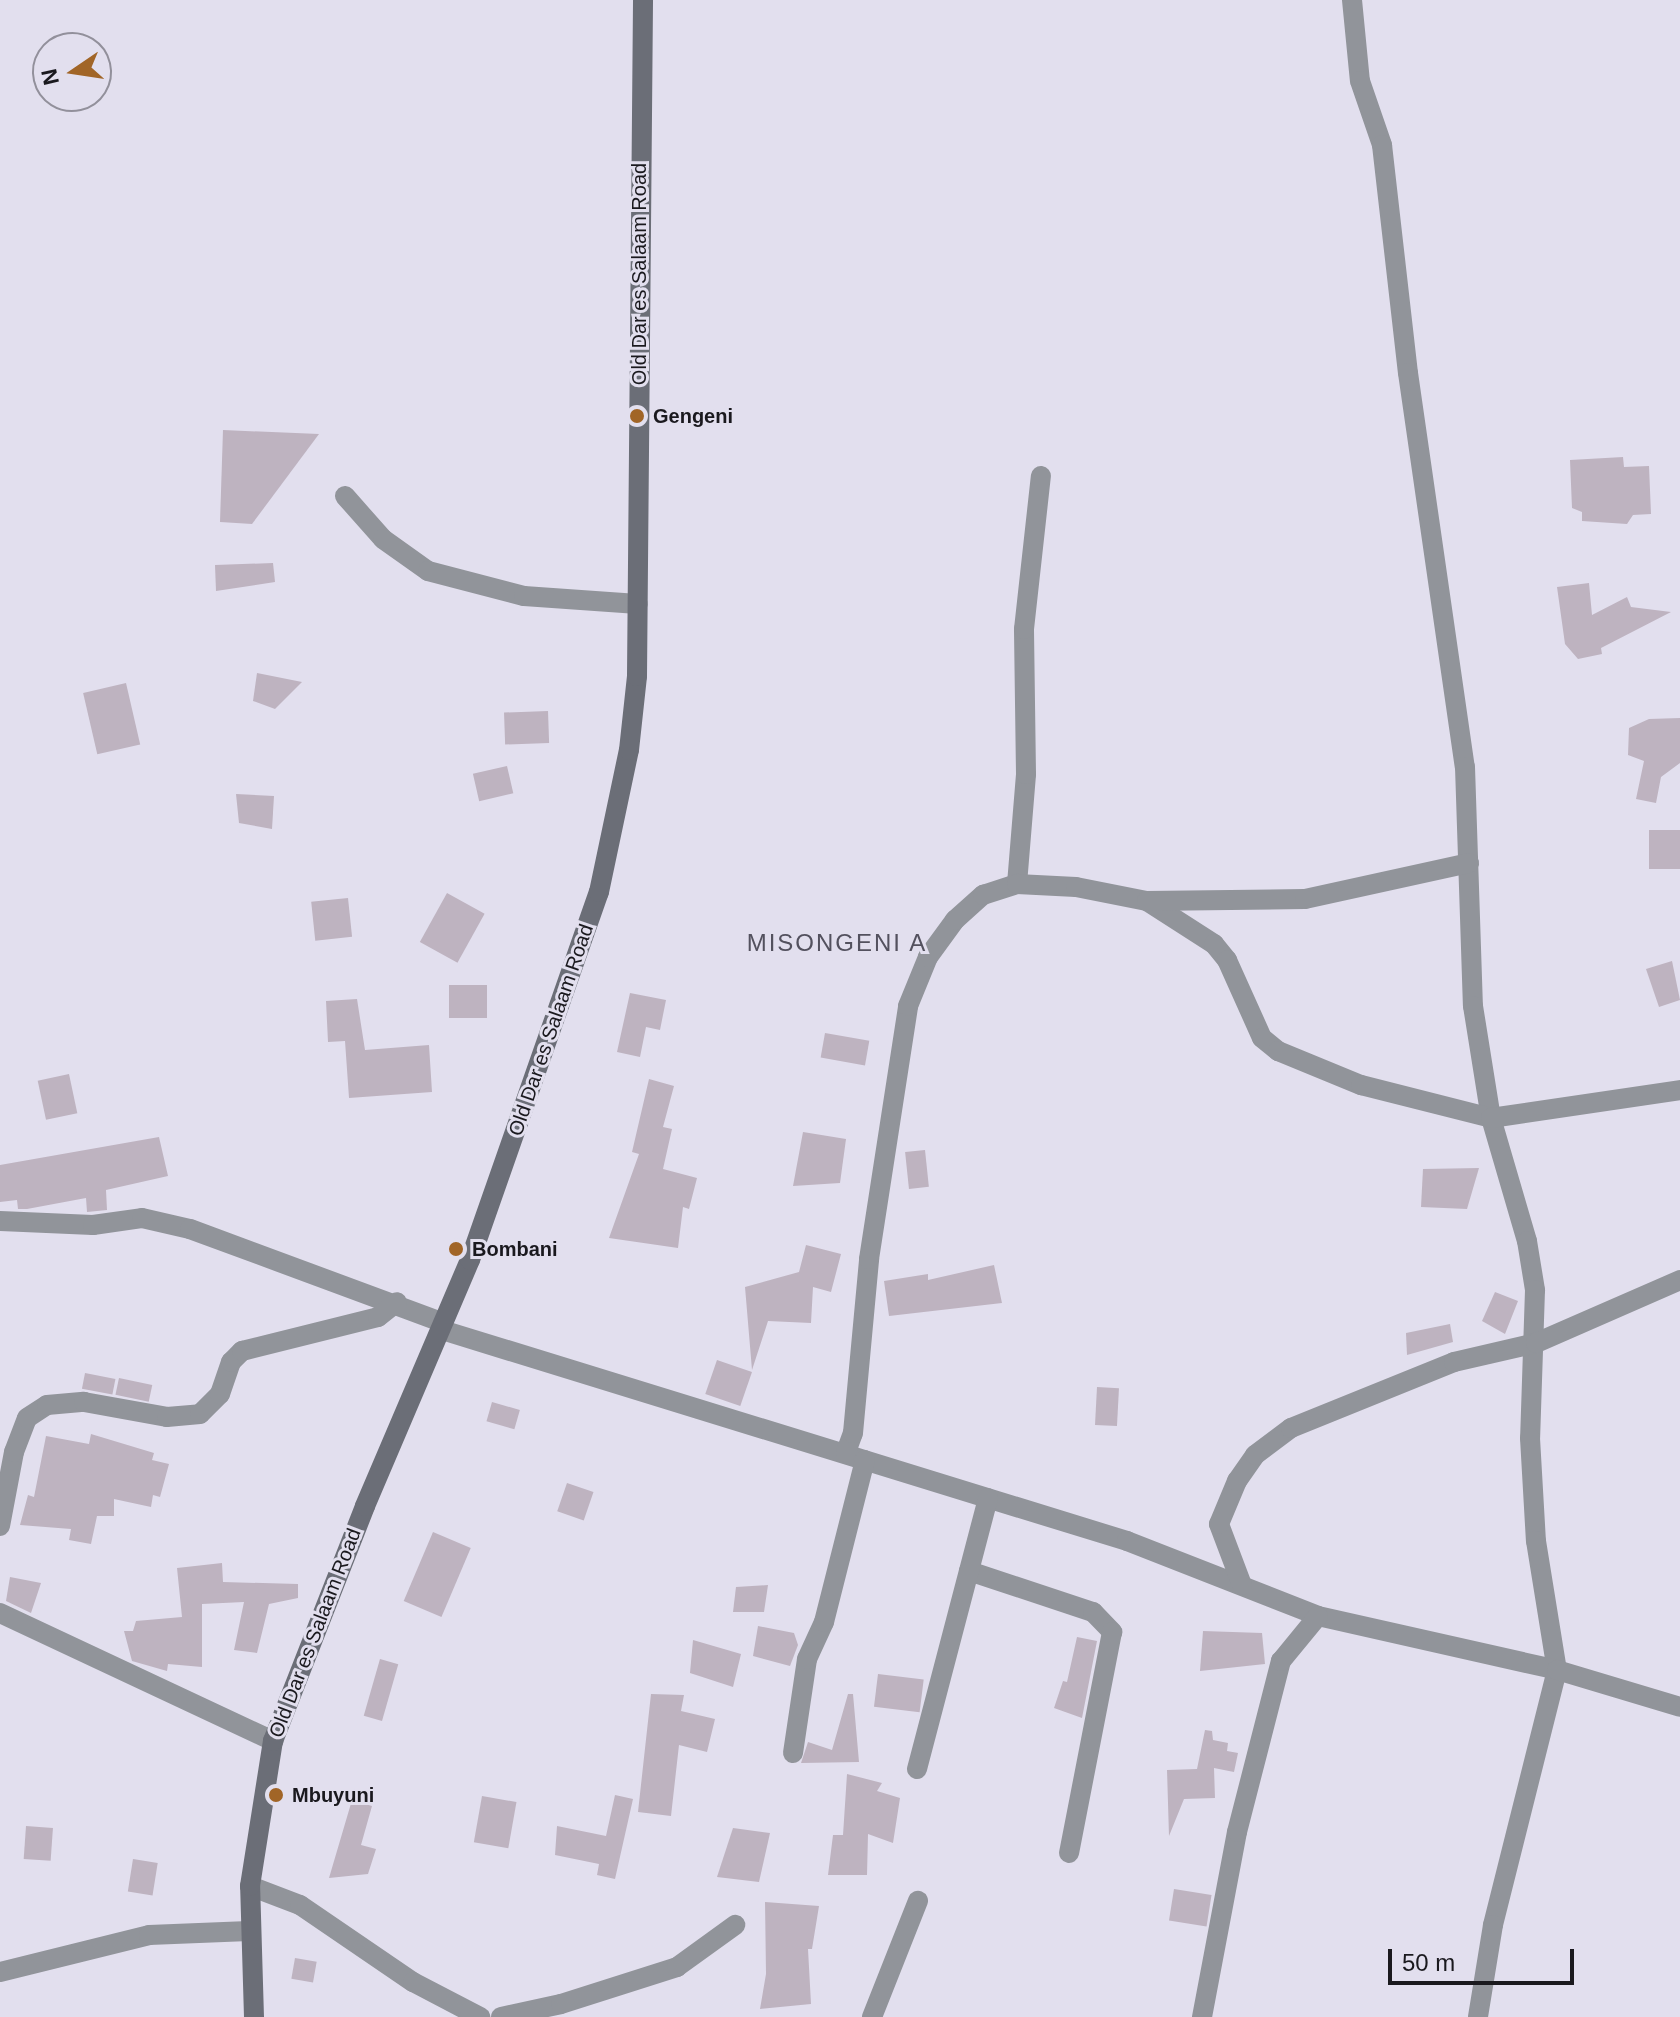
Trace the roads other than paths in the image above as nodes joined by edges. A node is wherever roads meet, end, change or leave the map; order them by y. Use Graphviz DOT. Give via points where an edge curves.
graph roads {
  1 [pos="643,0"];
  2 [pos="1352,0"];
  3 [pos="1041,476"];
  4 [pos="345,496"];
  5 [pos="638,604"];
  6 [pos="1469,863"];
  7 [pos="1017,884"];
  8 [pos="1147,901"];
  9 [pos="1680,1090"];
  10 [pos="1491,1118"];
  11 [pos="0,1221"];
  12 [pos="1680,1280"];
  13 [pos="397,1302"];
  14 [pos="442,1326"];
  15 [pos="1536,1343"];
  16 [pos="855,1456"];
  17 [pos="988,1498"];
  18 [pos="0,1526"];
  19 [pos="969,1571"];
  20 [pos="1242,1585"];
  21 [pos="0,1613"];
  22 [pos="1318,1616"];
  23 [pos="1557,1670"];
  24 [pos="1680,1707"];
  25 [pos="273,1741"];
  26 [pos="793,1753"];
  27 [pos="917,1769"];
  28 [pos="1069,1853"];
  29 [pos="250,1886"];
  30 [pos="918,1901"];
  31 [pos="735,1925"];
  32 [pos="249,1931"];
  33 [pos="0,1972"];
  34 [pos="254,2017"];
  35 [pos="480,2017"];
  36 [pos="501,2017"];
  37 [pos="872,2017"];
  38 [pos="1202,2017"];
  39 [pos="1478,2017"];
  1 -- 5 [label="street, Old Dar es Salaam Road"];
  2 -- 6 [label="street" via="1360,81 1382,145 1408,373 1465,767"];
  3 -- 7 [label="street" via="1024,629 1026,774"];
  4 -- 5 [label="street" via="383,539 428,571 524,596"];
  5 -- 14 [label="street, Old Dar es Salaam Road" via="629,750 599,892 476,1245"];
  6 -- 8 [label="street" via="1305,899"];
  6 -- 10 [label="street" via="1473,1006"];
  7 -- 8 [label="street" via="1076,887"];
  7 -- 16 [label="street" via="983,895 955,920 928,957 908,1006 869,1259"];
  8 -- 10 [label="street" via="1214,944 1227,960 1262,1038 1278,1051 1361,1085"];
  9 -- 10 [label="street"];
  10 -- 15 [label="street" via="1527,1241"];
  11 -- 13 [label="street" via="93,1225 142,1218 190,1229"];
  12 -- 15 [label="street"];
  13 -- 14 [label="street"];
  13 -- 18 [label="street" via="378,1317 242,1351 231,1362 220,1394 200,1414 167,1417 84,1402 47,1405 27,1418 18,1440"];
  14 -- 16 [label="street"];
  14 -- 25 [label="street, Old Dar es Salaam Road"];
  15 -- 20 [label="street" via="1454,1362 1403,1382 1291,1428 1255,1455 1219,1524"];
  15 -- 23 [label="street" via="1530,1438 1536,1541"];
  16 -- 17 [label="street"];
  16 -- 26 [label="street" via="824,1622 807,1659"];
  17 -- 19 [label="street"];
  17 -- 20 [label="street"];
  19 -- 27 [label="street"];
  19 -- 28 [label="street" via="1093,1612 1112,1632"];
  20 -- 22 [label="street"];
  21 -- 25 [label="street"];
  22 -- 23 [label="street"];
  22 -- 38 [label="street" via="1281,1661 1237,1832"];
  23 -- 24 [label="street"];
  23 -- 39 [label="street" via="1493,1925"];
  25 -- 29 [label="street, Old Dar es Salaam Road"];
  29 -- 32 [label="street, Old Dar es Salaam Road"];
  29 -- 35 [label="street" via="300,1905 413,1982"];
  30 -- 37 [label="street"];
  31 -- 36 [label="street" via="677,1967"];
  32 -- 33 [label="street" via="149,1935"];
  32 -- 34 [label="street, Old Dar es Salaam Road"];
}
